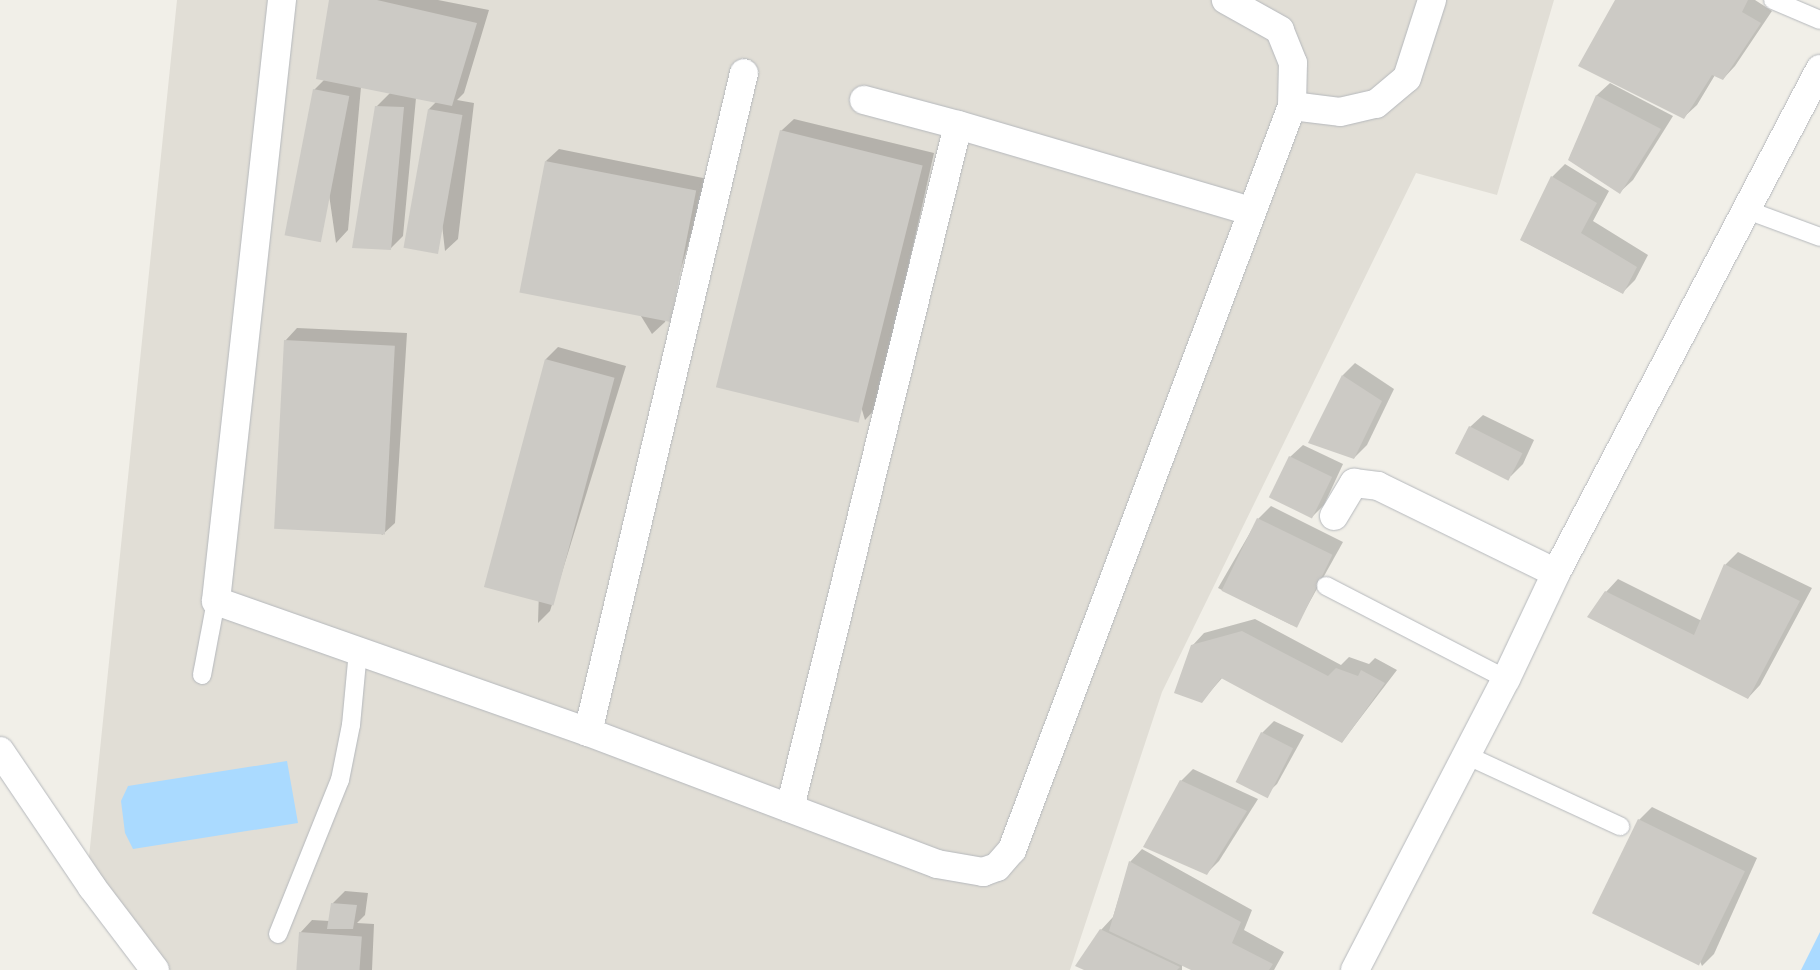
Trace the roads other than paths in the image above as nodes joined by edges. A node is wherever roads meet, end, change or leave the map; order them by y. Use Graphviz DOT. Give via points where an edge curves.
graph roads {
  1 [pos="282,0"];
  2 [pos="1226,0"];
  3 [pos="1432,0"];
  4 [pos="1773,0"];
  5 [pos="1820,20"];
  6 [pos="1820,69"];
  7 [pos="744,73"];
  8 [pos="864,100"];
  9 [pos="1292,106"];
  10 [pos="958,125"];
  11 [pos="1747,210"];
  12 [pos="1250,211"];
  13 [pos="1820,237"];
  14 [pos="1334,516"];
  15 [pos="1556,573"];
  16 [pos="1326,586"];
  17 [pos="216,601"];
  18 [pos="358,650"];
  19 [pos="202,675"];
  20 [pos="1506,679"];
  21 [pos="588,732"];
  22 [pos="0,751"];
  23 [pos="1466,755"];
  24 [pos="790,808"];
  25 [pos="1620,826"];
  26 [pos="278,934"];
  27 [pos="154,970"];
  28 [pos="1355,970"];
  1 -- 17 [label="street"];
  2 -- 9 [label="street" via="1280,30 1293,62"];
  3 -- 9 [label="street" via="1408,78 1376,104 1340,112"];
  4 -- 5 [label="lane"];
  6 -- 11 [label="street"];
  7 -- 21 [label="street"];
  8 -- 10 [label="street"];
  9 -- 12 [label="street"];
  10 -- 12 [label="street"];
  10 -- 24 [label="street"];
  11 -- 13 [label="lane"];
  11 -- 15 [label="street"];
  12 -- 24 [label="street" via="1012,850 997,867 983,872 962,870 937,864"];
  14 -- 15 [label="street" via="1354,483 1378,486"];
  15 -- 20 [label="street"];
  16 -- 20 [label="lane"];
  17 -- 18 [label="street"];
  17 -- 19 [label="lane"];
  18 -- 21 [label="street"];
  18 -- 26 [label="lane" via="351,724 340,780"];
  20 -- 23 [label="street"];
  21 -- 24 [label="street"];
  22 -- 27 [label="street"];
  23 -- 25 [label="lane"];
  23 -- 28 [label="street"];
}
